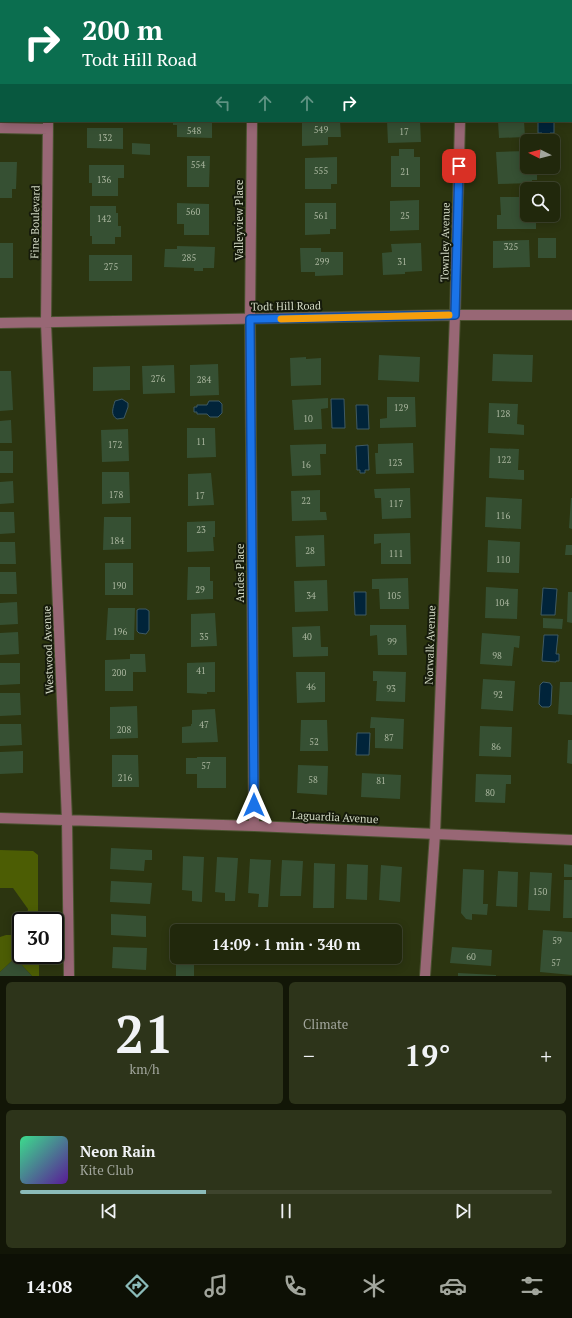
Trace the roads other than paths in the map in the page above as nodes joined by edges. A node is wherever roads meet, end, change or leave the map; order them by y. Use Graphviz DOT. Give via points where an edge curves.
graph roads {
  1 [pos="252,122"];
  2 [pos="460,122"];
  3 [pos="48,125"];
  4 [pos="0,128"];
  5 [pos="572,314"];
  6 [pos="455,315"];
  7 [pos="250,319"];
  8 [pos="0,323"];
  9 [pos="46,323"];
  10 [pos="0,818"];
  11 [pos="67,820"];
  12 [pos="254,826"];
  13 [pos="435,834"];
  14 [pos="572,840"];
  15 [pos="70,976"];
  16 [pos="425,976"];
  1 -- 7 [label="street, Valleyview Place"];
  2 -- 6 [label="street, Townley Avenue"];
  3 -- 4 [label="street"];
  3 -- 9 [label="street, Fine Boulevard"];
  5 -- 6 [label="street, Todt Hill Road"];
  6 -- 7 [label="street, Todt Hill Road"];
  6 -- 13 [label="street, Norwalk Avenue"];
  7 -- 9 [label="street, Todt Hill Road"];
  7 -- 12 [label="street, Andes Place"];
  8 -- 9 [label="street, Todt Hill Road"];
  9 -- 11 [label="street, Westwood Avenue"];
  10 -- 11 [label="street, Laguardia Avenue"];
  11 -- 12 [label="street, Laguardia Avenue"];
  11 -- 15 [label="street, Westwood Avenue"];
  12 -- 13 [label="street, Laguardia Avenue"];
  13 -- 14 [label="street, Laguardia Avenue"];
  13 -- 16 [label="street, Norwalk Avenue"];
}
